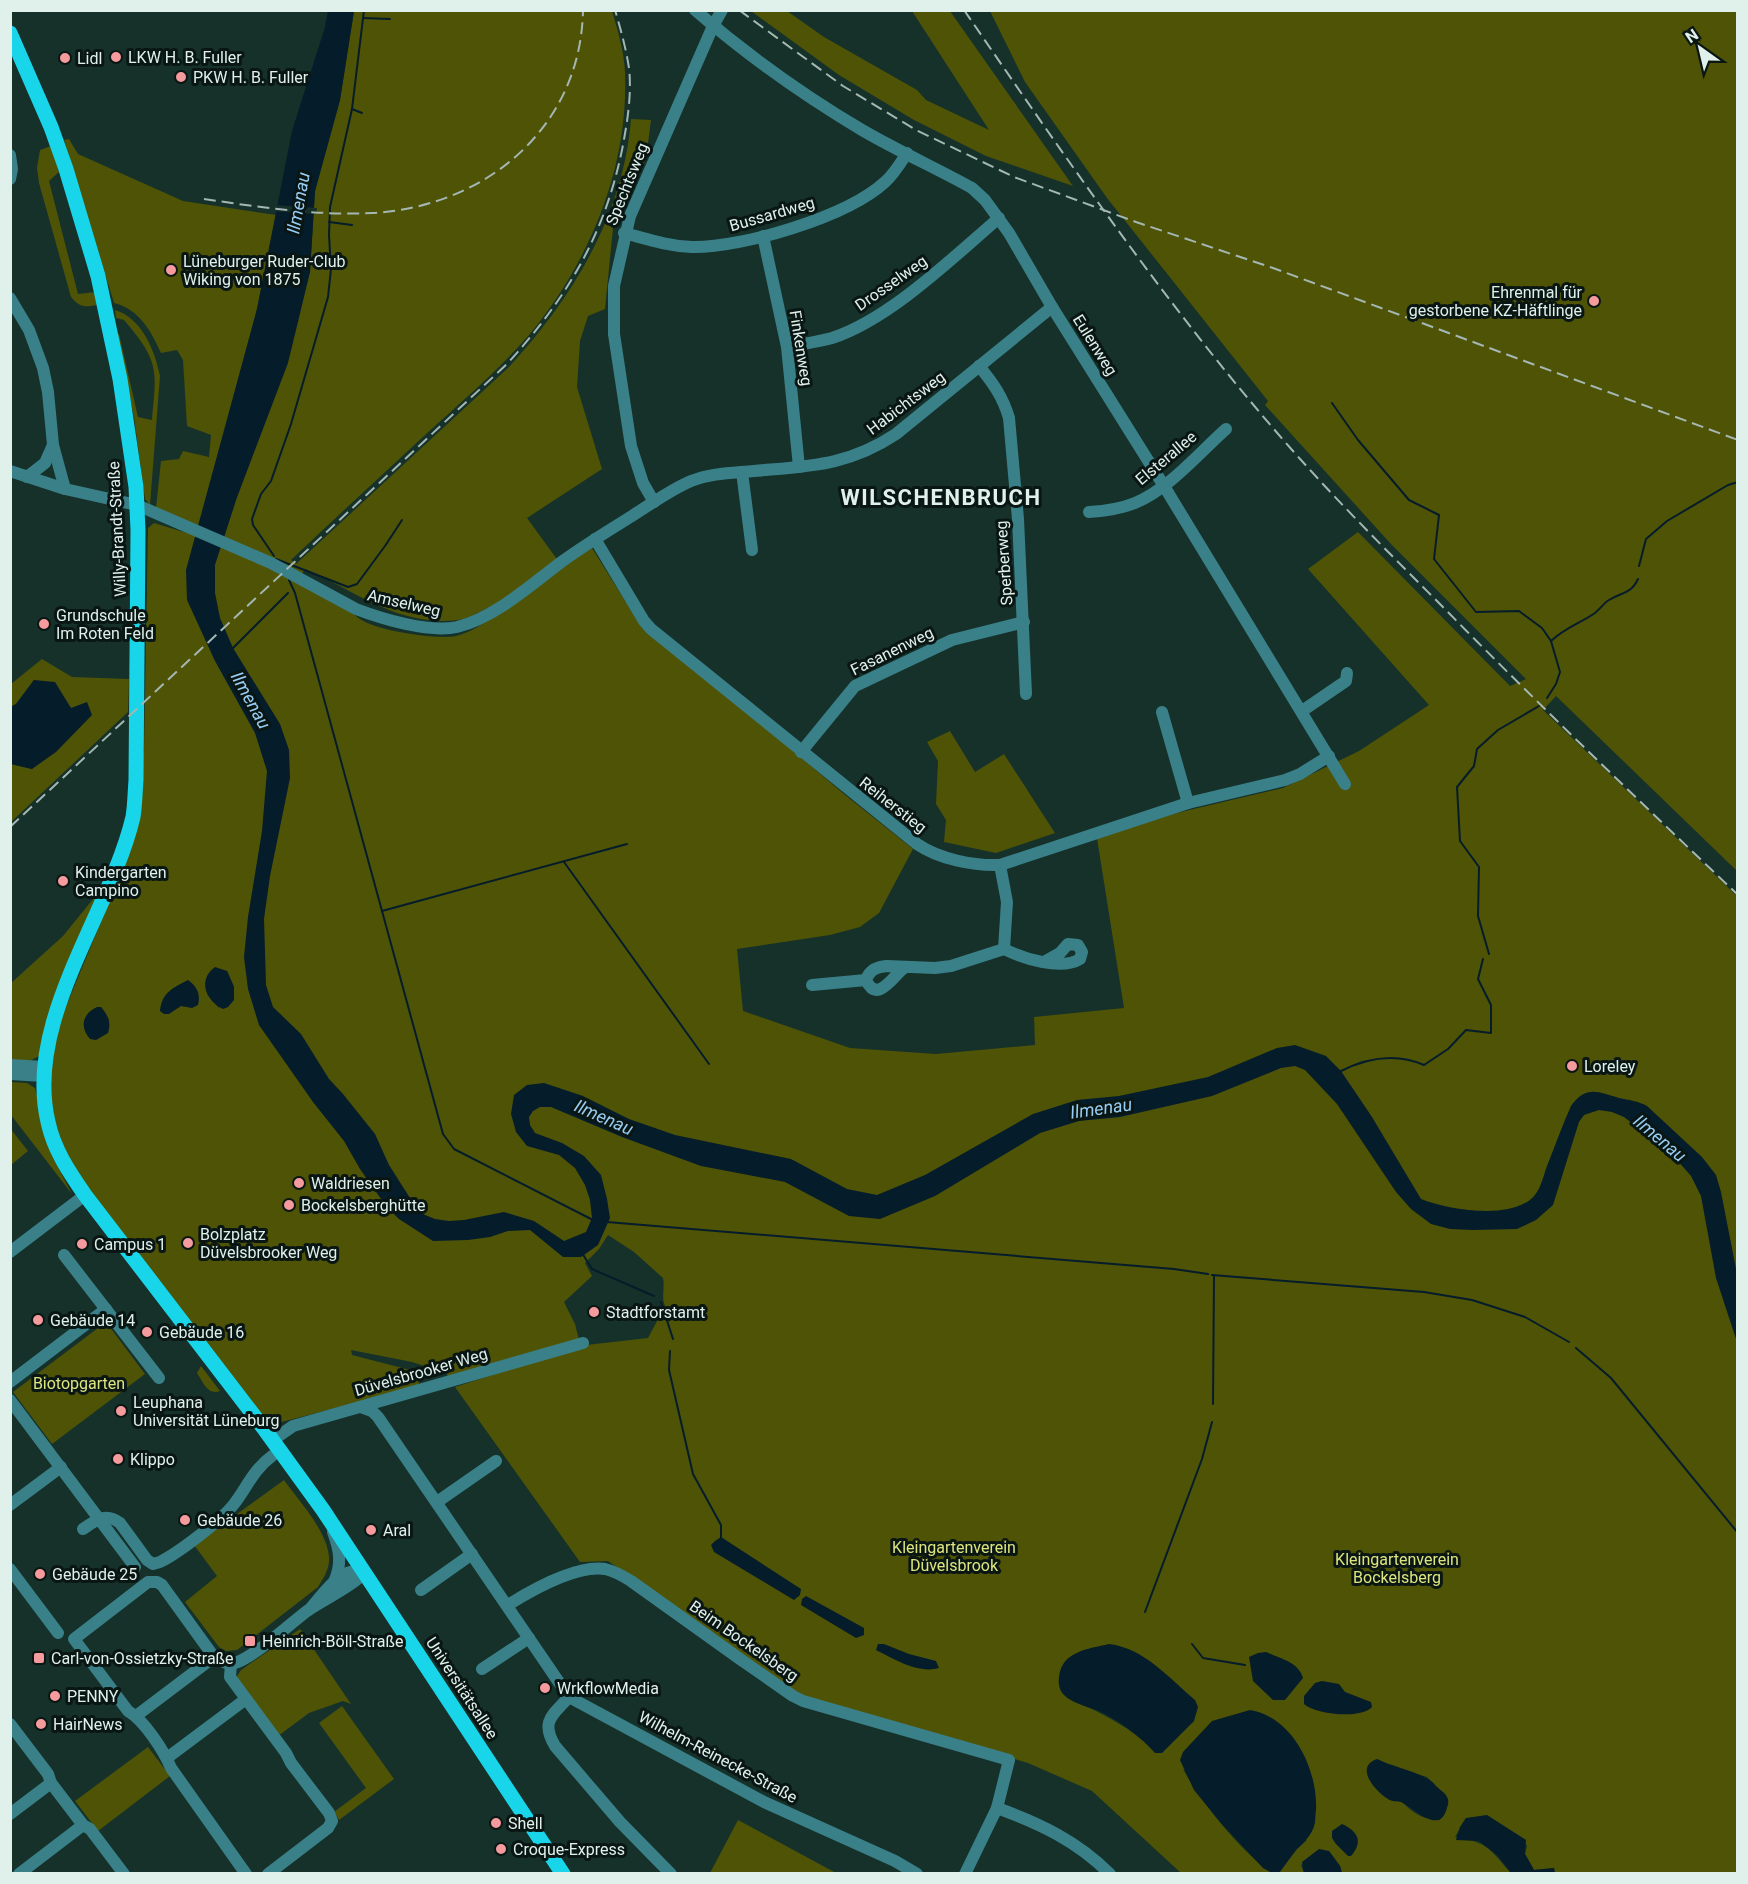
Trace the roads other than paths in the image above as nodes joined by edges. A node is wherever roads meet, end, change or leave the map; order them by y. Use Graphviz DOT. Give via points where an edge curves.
graph roads {
  1 [pos="695,10"];
  2 [pos="722,10"];
  3 [pos="713,26"];
  4 [pos="10,33"];
  5 [pos="907,153"];
  6 [pos="10,155"];
  7 [pos="10,179"];
  8 [pos="999,218"];
  9 [pos="624,233"];
  10 [pos="763,236"];
  11 [pos="10,298"];
  12 [pos="1052,307"];
  13 [pos="787,347"];
  14 [pos="979,366"];
  15 [pos="1226,429"];
  16 [pos="53,445"];
  17 [pos="799,467"];
  18 [pos="10,471"];
  19 [pos="742,472"];
  20 [pos="27,477"];
  21 [pos="1164,486"];
  22 [pos="65,489"];
  23 [pos="654,502"];
  24 [pos="137,505"];
  25 [pos="1089,512"];
  26 [pos="596,539"];
  27 [pos="752,550"];
  28 [pos="1024,622"];
  29 [pos="1347,673"];
  30 [pos="1026,694"];
  31 [pos="1302,711"];
  32 [pos="1162,712"];
  33 [pos="801,752"];
  34 [pos="1329,756"];
  35 [pos="1345,784"];
  36 [pos="1188,803"];
  37 [pos="1000,865"];
  38 [pos="1004,949"];
  39 [pos="1044,962"];
  40 [pos="906,967"];
  41 [pos="867,980"];
  42 [pos="812,985"];
  43 [pos="10,1065"];
  44 [pos="44,1072"];
  45 [pos="10,1074"];
  46 [pos="85,1195"];
  47 [pos="10,1252"];
  48 [pos="64,1255"];
  49 [pos="106,1309"];
  50 [pos="583,1343"];
  51 [pos="159,1378"];
  52 [pos="10,1382"];
  53 [pos="10,1400"];
  54 [pos="361,1407"];
  55 [pos="273,1440"];
  56 [pos="272,1456"];
  57 [pos="496,1461"];
  58 [pos="61,1467"];
  59 [pos="437,1502"];
  60 [pos="10,1505"];
  61 [pos="99,1518"];
  62 [pos="331,1523"];
  63 [pos="83,1529"];
  64 [pos="472,1554"];
  65 [pos="153,1564"];
  66 [pos="135,1567"];
  67 [pos="10,1569"];
  68 [pos="365,1573"];
  69 [pos="157,1582"];
  70 [pos="334,1582"];
  71 [pos="421,1590"];
  72 [pos="508,1605"];
  73 [pos="309,1610"];
  74 [pos="58,1633"];
  75 [pos="529,1638"];
  76 [pos="214,1657"];
  77 [pos="231,1664"];
  78 [pos="482,1669"];
  79 [pos="569,1696"];
  80 [pos="246,1699"];
  81 [pos="136,1716"];
  82 [pos="10,1724"];
  83 [pos="167,1758"];
  84 [pos="51,1783"];
  85 [pos="997,1808"];
  86 [pos="10,1814"];
  87 [pos="83,1825"];
  88 [pos="19,1874"];
  89 [pos="124,1874"];
  90 [pos="246,1874"];
  91 [pos="268,1874"];
  92 [pos="563,1874"];
  93 [pos="671,1874"];
  94 [pos="917,1874"];
  95 [pos="965,1874"];
  96 [pos="1110,1874"];
  1 -- 3 [label="street, Eulenweg"];
  2 -- 3 [label="street, Spechtsweg"];
  3 -- 5 [label="street, Eulenweg" via="800,91"];
  3 -- 9 [label="street, Spechtsweg"];
  4 -- 24 [label="main road, Willy-Brandt-Straße" via="55,137 91,251 129,433"];
  5 -- 8 [label="street, Eulenweg" via="972,188"];
  5 -- 10 [label="street, Bussardweg" via="884,183 855,202"];
  6 -- 7 [label="street"];
  8 -- 12 [label="street, Eulenweg"];
  8 -- 13 [label="street, Drosselweg" via="889,308 832,338"];
  9 -- 10 [label="street, Bussardweg" via="692,247 731,244"];
  9 -- 23 [label="street, Spechtsweg" via="614,286 614,334 631,446"];
  10 -- 13 [label="street, Finkenweg"];
  11 -- 16 [label="street" via="29,330 43,368"];
  12 -- 14 [label="street, Habichtsweg"];
  12 -- 21 [label="street, Eulenweg"];
  13 -- 17 [label="street, Finkenweg"];
  14 -- 17 [label="street, Habichtsweg" via="878,446 842,460"];
  14 -- 28 [label="street, Sperberweg" via="996,388 1009,418"];
  15 -- 21 [label="street, Elsterallee"];
  16 -- 20 [label="street" via="45,463"];
  16 -- 22 [label="street"];
  17 -- 19 [label="street, Habichtsweg"];
  18 -- 20 [label="street"];
  19 -- 23 [label="street, Habichtsweg" via="693,481"];
  19 -- 27 [label="street"];
  20 -- 22 [label="street"];
  21 -- 25 [label="street, Elsterallee" via="1134,504"];
  21 -- 31 [label="street, Eulenweg"];
  22 -- 24 [label="street"];
  23 -- 26 [label="street, Amselweg"];
  24 -- 26 [label="street, Amselweg" via="294,574 370,615 444,629 460,626 498,607"];
  24 -- 44 [label="main road, Willy-Brandt-Straße" via="133,816 57,1012"];
  26 -- 33 [label="street, Reiherstieg" via="644,621"];
  28 -- 30 [label="street, Sperberweg"];
  28 -- 33 [label="street, Fasanenweg" via="952,640 855,686"];
  29 -- 31 [label="street" via="1346,681"];
  31 -- 34 [label="street, Eulenweg"];
  32 -- 36 [label="street"];
  33 -- 37 [label="street, Reiherstieg" via="925,850 983,865"];
  34 -- 35 [label="street, Eulenweg"];
  34 -- 36 [label="street, Reiherstieg" via="1285,780"];
  36 -- 37 [label="street, Reiherstieg"];
  37 -- 38 [label="street" via="1007,902"];
  38 -- 39 [label="street"];
  38 -- 40 [label="street" via="951,966"];
  40 -- 41 [label="street" via="879,967"];
  40 -- 41 [label="street" via="882,989 872,988"];
  41 -- 42 [label="street"];
  43 -- 44 [label="street"];
  44 -- 45 [label="street"];
  44 -- 46 [label="main road, Willy-Brandt-Straße" via="52,1138"];
  46 -- 47 [label="street"];
  46 -- 55 [label="main road, Universitätsallee"];
  48 -- 49 [label="street"];
  49 -- 51 [label="street"];
  49 -- 52 [label="street"];
  50 -- 54 [label="street, Düvelsbrooker Weg"];
  53 -- 58 [label="street"];
  54 -- 55 [label="street, Düvelsbrooker Weg" via="293,1426"];
  54 -- 59 [label="street, Wilhelm-Reinecke-Straße" via="378,1417"];
  55 -- 62 [label="main road, Universitätsallee"];
  56 -- 65 [label="street" via="253,1474 221,1517 166,1559"];
  57 -- 59 [label="street"];
  58 -- 60 [label="street"];
  58 -- 61 [label="street"];
  59 -- 64 [label="street, Wilhelm-Reinecke-Straße"];
  61 -- 63 [label="street"];
  61 -- 65 [label="street" via="114,1518 120,1523"];
  61 -- 66 [label="street"];
  62 -- 68 [label="main road, Universitätsallee"];
  62 -- 70 [label="street, Universitätsallee" via="340,1562"];
  64 -- 71 [label="street"];
  64 -- 72 [label="street, Wilhelm-Reinecke-Straße"];
  65 -- 69 [label="street"];
  67 -- 74 [label="street"];
  68 -- 70 [label="street" via="351,1570"];
  68 -- 73 [label="street"];
  68 -- 92 [label="main road, Universitätsallee"];
  69 -- 76 [label="street"];
  69 -- 81 [label="street" via="148,1582 74,1639 128,1711"];
  70 -- 73 [label="street"];
  72 -- 75 [label="street, Wilhelm-Reinecke-Straße"];
  72 -- 85 [label="street, Beim Bockelsberg" via="539,1586 587,1570 604,1569 620,1574 803,1701 1009,1760"];
  73 -- 77 [label="street" via="245,1659"];
  75 -- 78 [label="street"];
  75 -- 79 [label="street, Wilhelm-Reinecke-Straße"];
  76 -- 77 [label="street"];
  76 -- 81 [label="street"];
  77 -- 80 [label="street" via="230,1677"];
  79 -- 93 [label="street" via="549,1721 548,1734 620,1822"];
  79 -- 94 [label="street, Wilhelm-Reinecke-Straße" via="764,1802"];
  80 -- 83 [label="street"];
  80 -- 91 [label="street" via="332,1821"];
  81 -- 83 [label="street"];
  82 -- 84 [label="street"];
  83 -- 90 [label="street"];
  84 -- 86 [label="street"];
  84 -- 87 [label="street"];
  85 -- 95 [label="street"];
  85 -- 96 [label="street" via="1056,1832"];
  87 -- 88 [label="street"];
  87 -- 89 [label="street"];
}
